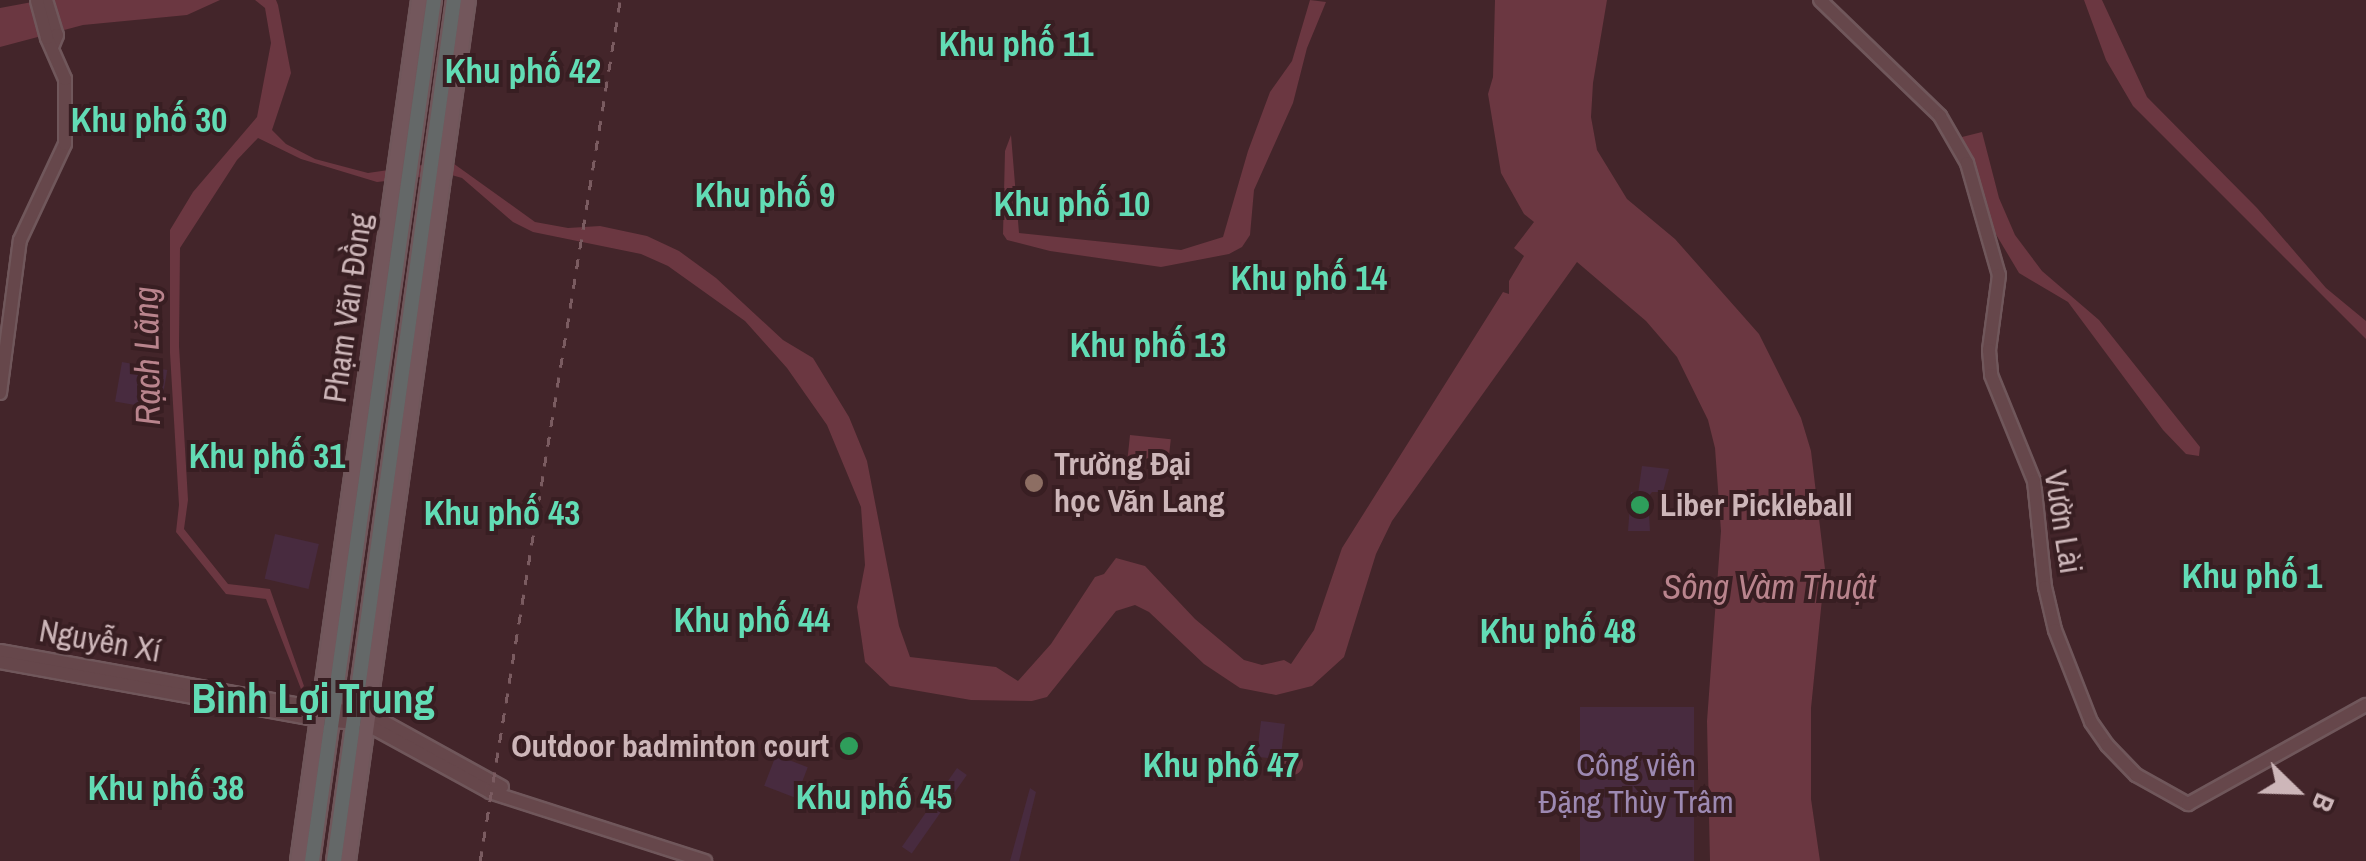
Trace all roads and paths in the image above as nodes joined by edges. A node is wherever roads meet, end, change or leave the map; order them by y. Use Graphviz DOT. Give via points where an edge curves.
graph roads {
  1 [pos="38,0"];
  2 [pos="46,0"];
  3 [pos="419,0"];
  4 [pos="434,0"];
  5 [pos="1820,0"];
  6 [pos="460,4"];
  7 [pos="52,39"];
  8 [pos="410,114"];
  9 [pos="0,393"];
  10 [pos="0,650"];
  11 [pos="0,662"];
  12 [pos="2366,705"];
  13 [pos="326,714"];
  14 [pos="360,718"];
  15 [pos="344,850"];
  16 [pos="305,861"];
  17 [pos="337,861"];
  18 [pos="705,861"];
  1 -- 7 [label="main road"];
  2 -- 7 [label="main road"];
  3 -- 8 [label="main road, Phạm Văn Đồng"];
  4 -- 8 [label="highway, Phạm Văn Đồng"];
  5 -- 12 [label="main road, Vườn Lài" via="1940,116 1967,163 1999,276 1991,375 2034,480 2056,630 2107,744 2136,775 2188,804"];
  6 -- 14 [label="highway, Phạm Văn Đồng"];
  7 -- 9 [label="main road" via="65,79 65,144 20,240"];
  8 -- 13 [label="highway, Phạm Văn Đồng"];
  10 -- 13 [label="main road, Nguyễn Xí"];
  11 -- 13 [label="main road, Nguyễn Xí"];
  13 -- 14 [label="main road, Nguyễn Xí"];
  13 -- 16 [label="main road, Phạm Văn Đồng"];
  13 -- 16 [label="highway, Phạm Văn Đồng" via="318,816"];
  14 -- 15 [label="highway, Phạm Văn Đồng"];
  14 -- 18 [label="main road" via="559,813"];
  15 -- 17 [label="highway, Phạm Văn Đồng"];
}
